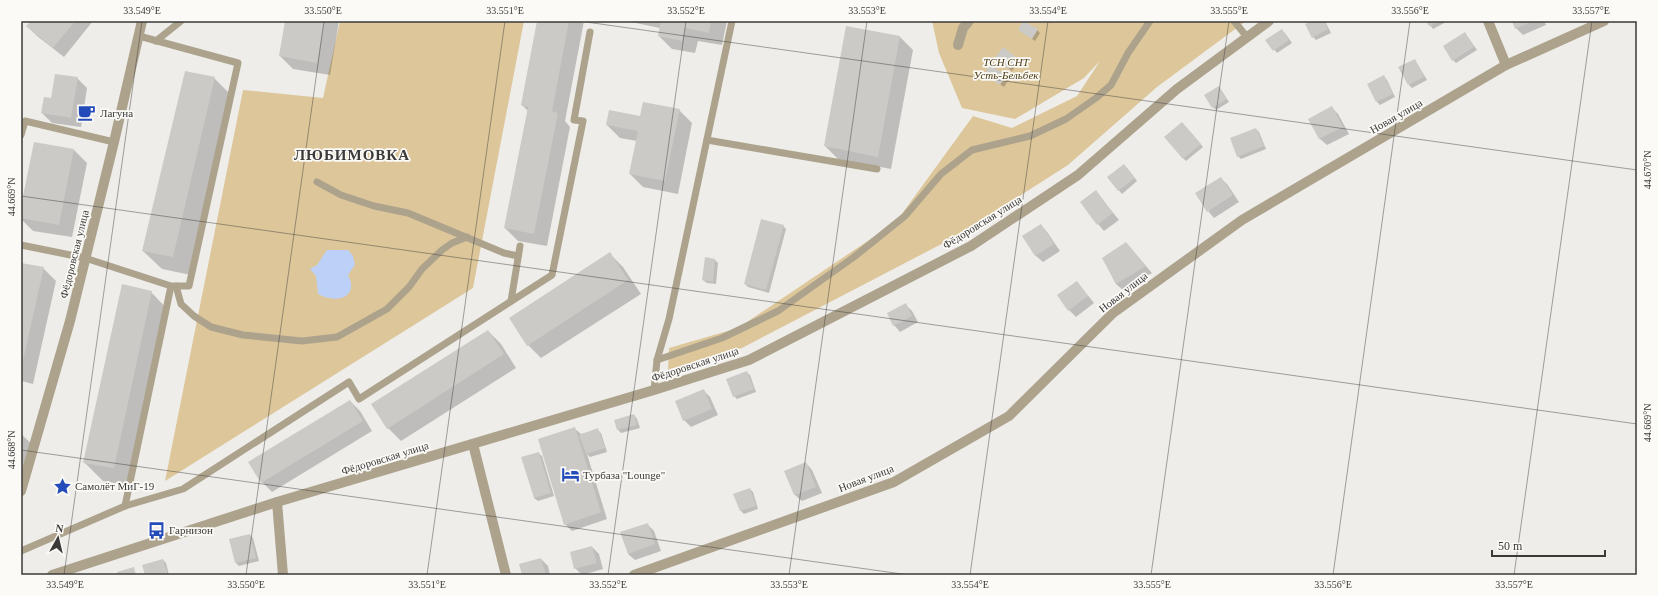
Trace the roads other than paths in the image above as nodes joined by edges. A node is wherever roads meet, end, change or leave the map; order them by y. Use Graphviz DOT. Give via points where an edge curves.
graph roads {
  1 [pos="142,21"];
  2 [pos="181,21"];
  3 [pos="732,21"];
  4 [pos="969,21"];
  5 [pos="1150,21"];
  6 [pos="1234,21"];
  7 [pos="1269,21"];
  8 [pos="1488,21"];
  9 [pos="1604,21"];
  10 [pos="590,32"];
  11 [pos="139,36"];
  12 [pos="1248,37"];
  13 [pos="156,41"];
  14 [pos="958,45"];
  15 [pos="1506,65"];
  16 [pos="21,135"];
  17 [pos="707,140"];
  18 [pos="114,142"];
  19 [pos="877,169"];
  20 [pos="317,182"];
  21 [pos="467,237"];
  22 [pos="21,245"];
  23 [pos="520,246"];
  24 [pos="518,256"];
  25 [pos="84,258"];
  26 [pos="173,286"];
  27 [pos="511,301"];
  28 [pos="657,360"];
  29 [pos="654,390"];
  30 [pos="473,444"];
  31 [pos="21,491"];
  32 [pos="277,502"];
  33 [pos="125,506"];
  34 [pos="21,551"];
  35 [pos="52,575"];
  36 [pos="283,575"];
  37 [pos="506,575"];
  38 [pos="634,575"];
  1 -- 11 [label="street, Фёдоровская улица"];
  2 -- 13 [label="lane"];
  3 -- 17 [label="lane"];
  4 -- 14 [label="street" via="963,28"];
  5 -- 28 [label="lane" via="1111,84 1078,111 1030,136 972,150 941,174 905,216 854,257 778,311 722,338"];
  6 -- 12 [label="lane"];
  7 -- 12 [label="street, Фёдоровская улица"];
  8 -- 15 [label="street"];
  9 -- 15 [label="street, Новая улица"];
  10 -- 27 [label="lane" via="574,120 583,121 552,275"];
  11 -- 13 [label="lane"];
  11 -- 18 [label="street, Фёдоровская улица"];
  12 -- 29 [label="street, Фёдоровская улица" via="1178,89 1078,175 971,246 749,360"];
  13 -- 26 [label="lane" via="238,63 189,286"];
  15 -- 38 [label="street, Новая улица" via="1242,220 1113,313 1009,416 894,482"];
  16 -- 18 [label="lane" via="25,121"];
  17 -- 19 [label="lane"];
  17 -- 28 [label="lane" via="669,319"];
  18 -- 25 [label="street, Фёдоровская улица"];
  20 -- 21 [label="lane" via="341,195 374,206 408,213"];
  21 -- 24 [label="lane" via="504,253"];
  21 -- 26 [label="lane" via="442,250 387,309 337,337 302,341 243,335 211,327 181,304"];
  22 -- 25 [label="lane"];
  23 -- 24 [label="lane"];
  24 -- 27 [label="lane"];
  25 -- 26 [label="lane"];
  25 -- 31 [label="street, Фёдоровская улица" via="70,320"];
  26 -- 33 [label="lane"];
  27 -- 33 [label="lane" via="359,398 349,382 183,489"];
  28 -- 29 [label="lane"];
  29 -- 30 [label="street, Фёдоровская улица"];
  30 -- 32 [label="street, Фёдоровская улица"];
  30 -- 37 [label="street"];
  32 -- 35 [label="street, Фёдоровская улица"];
  32 -- 36 [label="street"];
  33 -- 34 [label="lane"];
}
